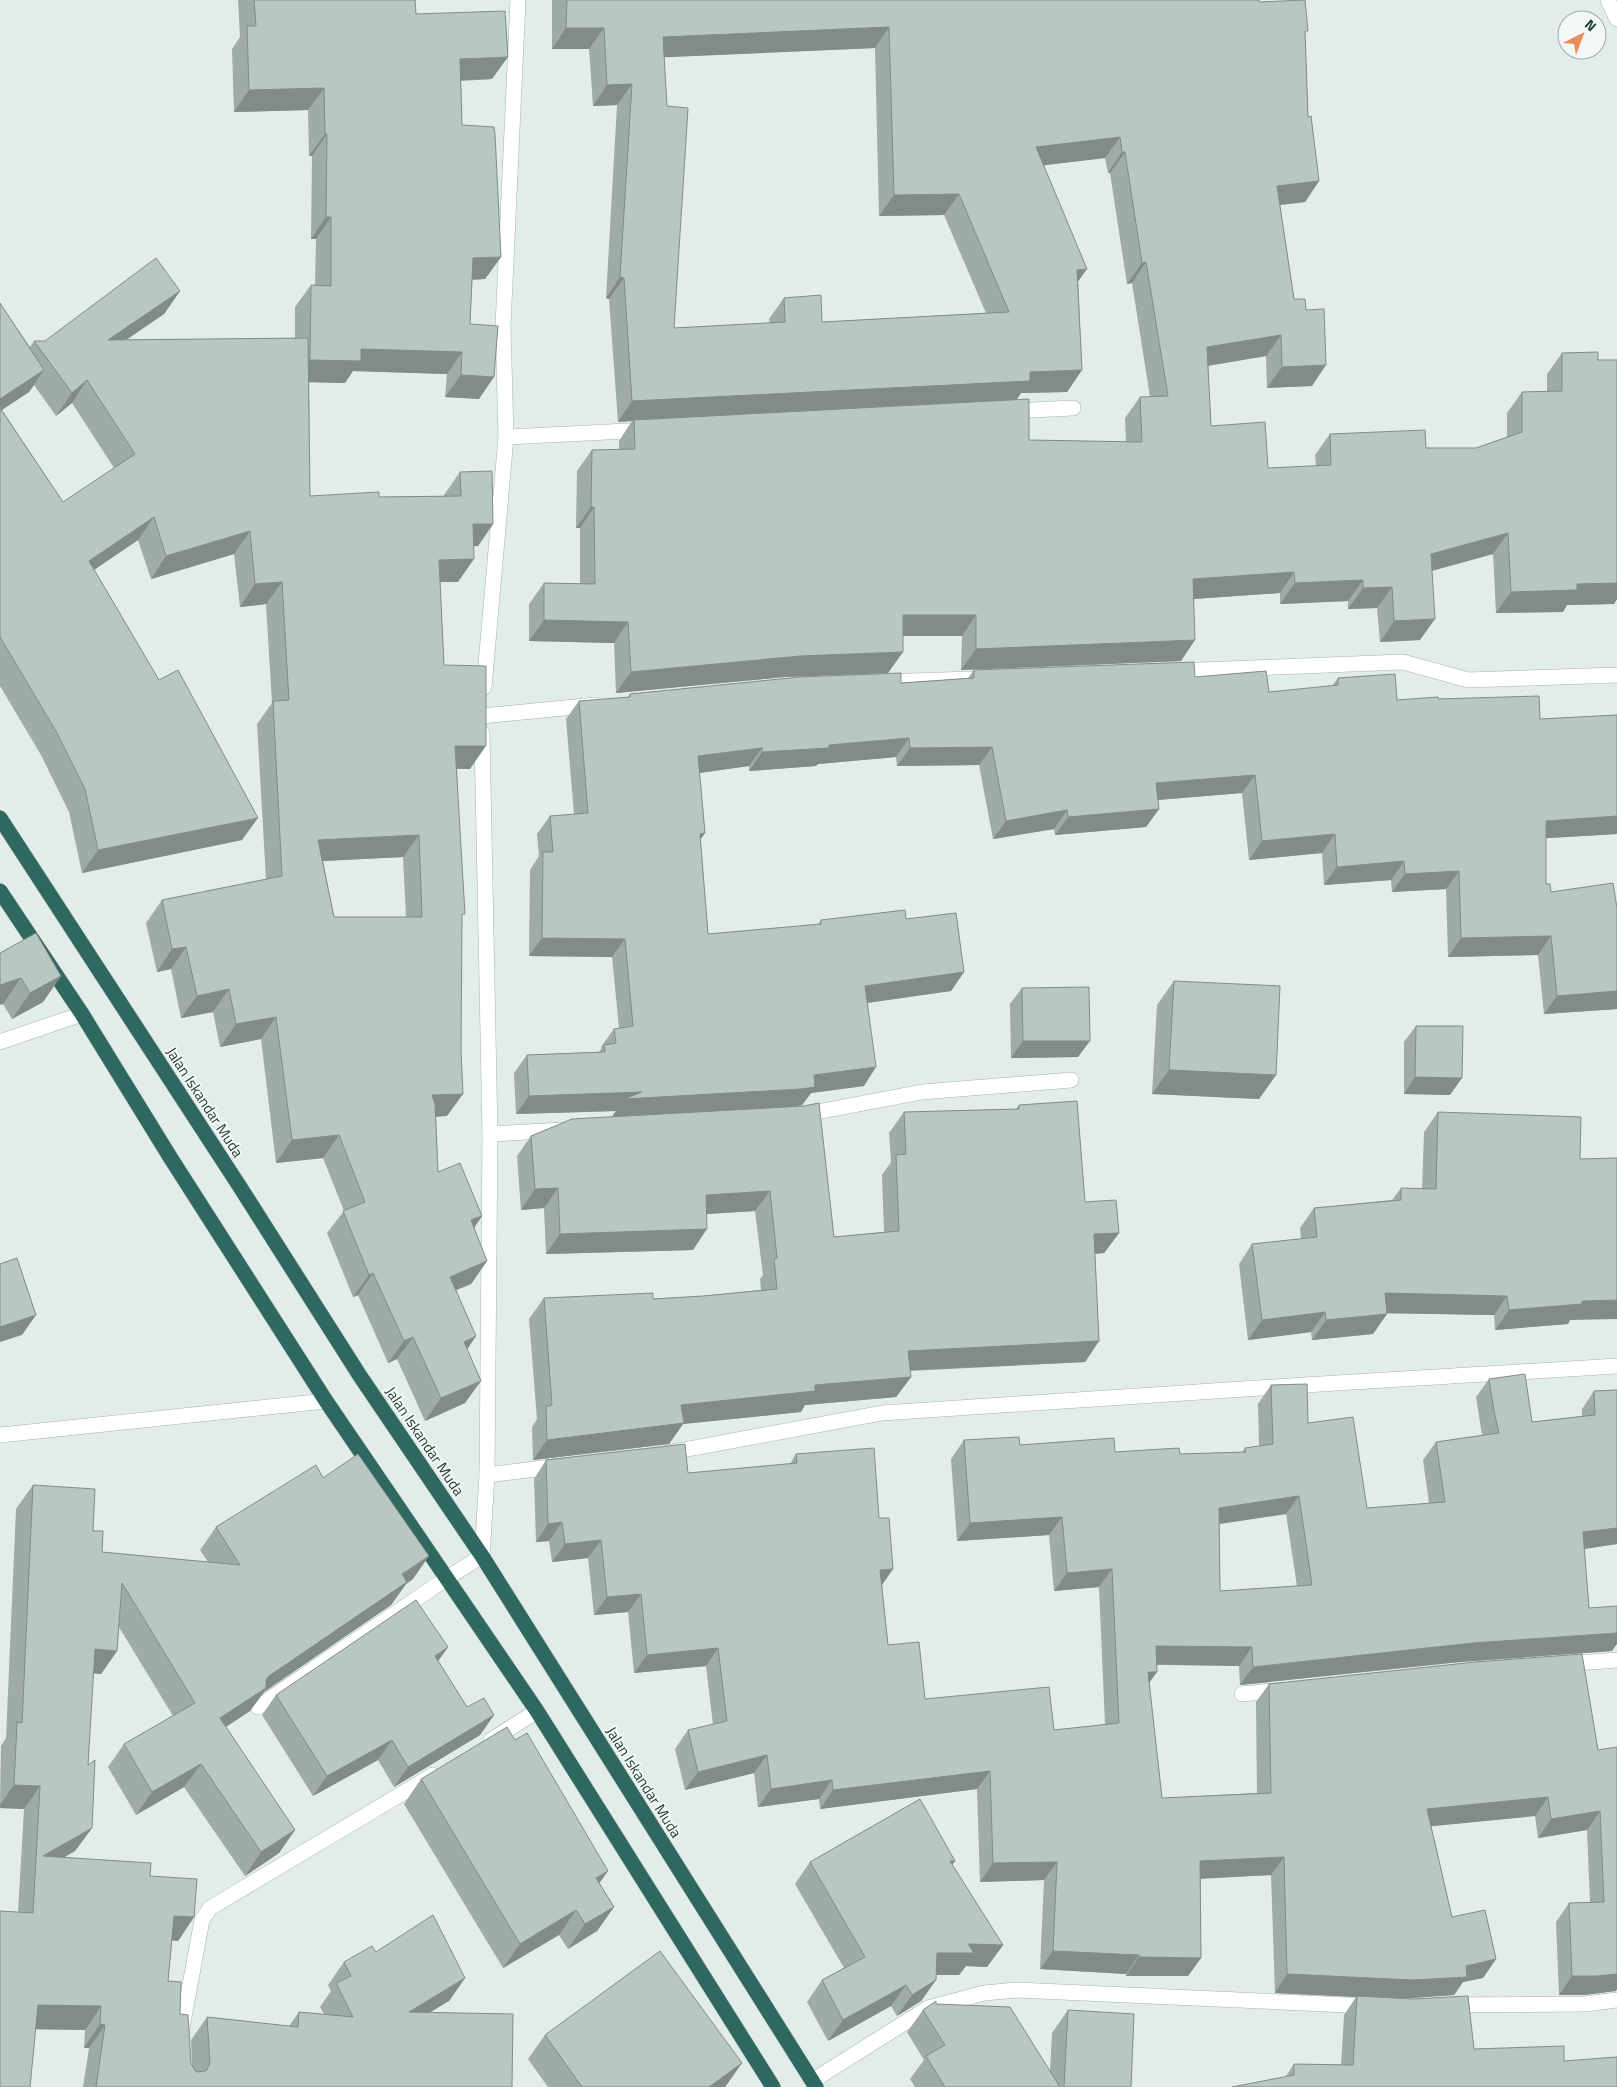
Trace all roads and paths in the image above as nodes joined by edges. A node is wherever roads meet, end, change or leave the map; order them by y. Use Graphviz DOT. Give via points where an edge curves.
graph roads {
  1 [pos="518,0"];
  2 [pos="1608,0"];
  3 [pos="1617,19"];
  4 [pos="1073,408"];
  5 [pos="994,412"];
  6 [pos="665,429"];
  7 [pos="506,437"];
  8 [pos="1154,672"];
  9 [pos="1617,675"];
  10 [pos="985,678"];
  11 [pos="866,683"];
  12 [pos="610,704"];
  13 [pos="482,716"];
  14 [pos="0,818"];
  15 [pos="0,891"];
  16 [pos="82,1014"];
  17 [pos="0,1042"];
  18 [pos="1071,1080"];
  19 [pos="789,1117"];
  20 [pos="580,1129"];
  21 [pos="490,1134"];
  22 [pos="1617,1366"];
  23 [pos="326,1401"];
  24 [pos="0,1435"];
  25 [pos="650,1455"];
  26 [pos="573,1464"];
  27 [pos="487,1475"];
  28 [pos="482,1556"];
  29 [pos="447,1578"];
  30 [pos="1617,1660"];
  31 [pos="1546,1665"];
  32 [pos="1292,1689"];
  33 [pos="1242,1694"];
  34 [pos="258,1707"];
  35 [pos="537,1711"];
  36 [pos="480,1747"];
  37 [pos="447,1767"];
  38 [pos="1617,2000"];
  39 [pos="1438,2006"];
  40 [pos="1382,2007"];
  41 [pos="182,2048"];
  42 [pos="814,2084"];
  43 [pos="773,2087"];
  1 -- 7 [label="street" via="503,326"];
  2 -- 3 [label="street"];
  4 -- 5 [label="street"];
  6 -- 7 [label="street"];
  7 -- 13 [label="street"];
  8 -- 9 [label="street" via="1403,662 1468,680"];
  10 -- 11 [label="street"];
  12 -- 13 [label="street"];
  13 -- 21 [label="street"];
  14 -- 28 [label="highway, Jalan Iskandar Muda" via="360,1376"];
  15 -- 16 [label="highway"];
  16 -- 17 [label="street"];
  16 -- 23 [label="highway"];
  18 -- 19 [label="street" via="922,1092"];
  20 -- 21 [label="street"];
  21 -- 27 [label="street"];
  22 -- 25 [label="street" via="882,1413"];
  23 -- 24 [label="street"];
  23 -- 29 [label="highway"];
  26 -- 27 [label="street"];
  27 -- 28 [label="street"];
  28 -- 29 [label="street"];
  28 -- 42 [label="highway, Jalan Iskandar Muda"];
  29 -- 34 [label="street"];
  29 -- 35 [label="highway"];
  30 -- 31 [label="street"];
  32 -- 33 [label="street"];
  35 -- 36 [label="street"];
  35 -- 43 [label="highway"];
  37 -- 41 [label="street" via="210,1908 200,1929 181,2028"];
  38 -- 39 [label="street" via="1585,2004"];
  40 -- 42 [label="street" via="1017,1990 984,1992 928,2008"];
}
